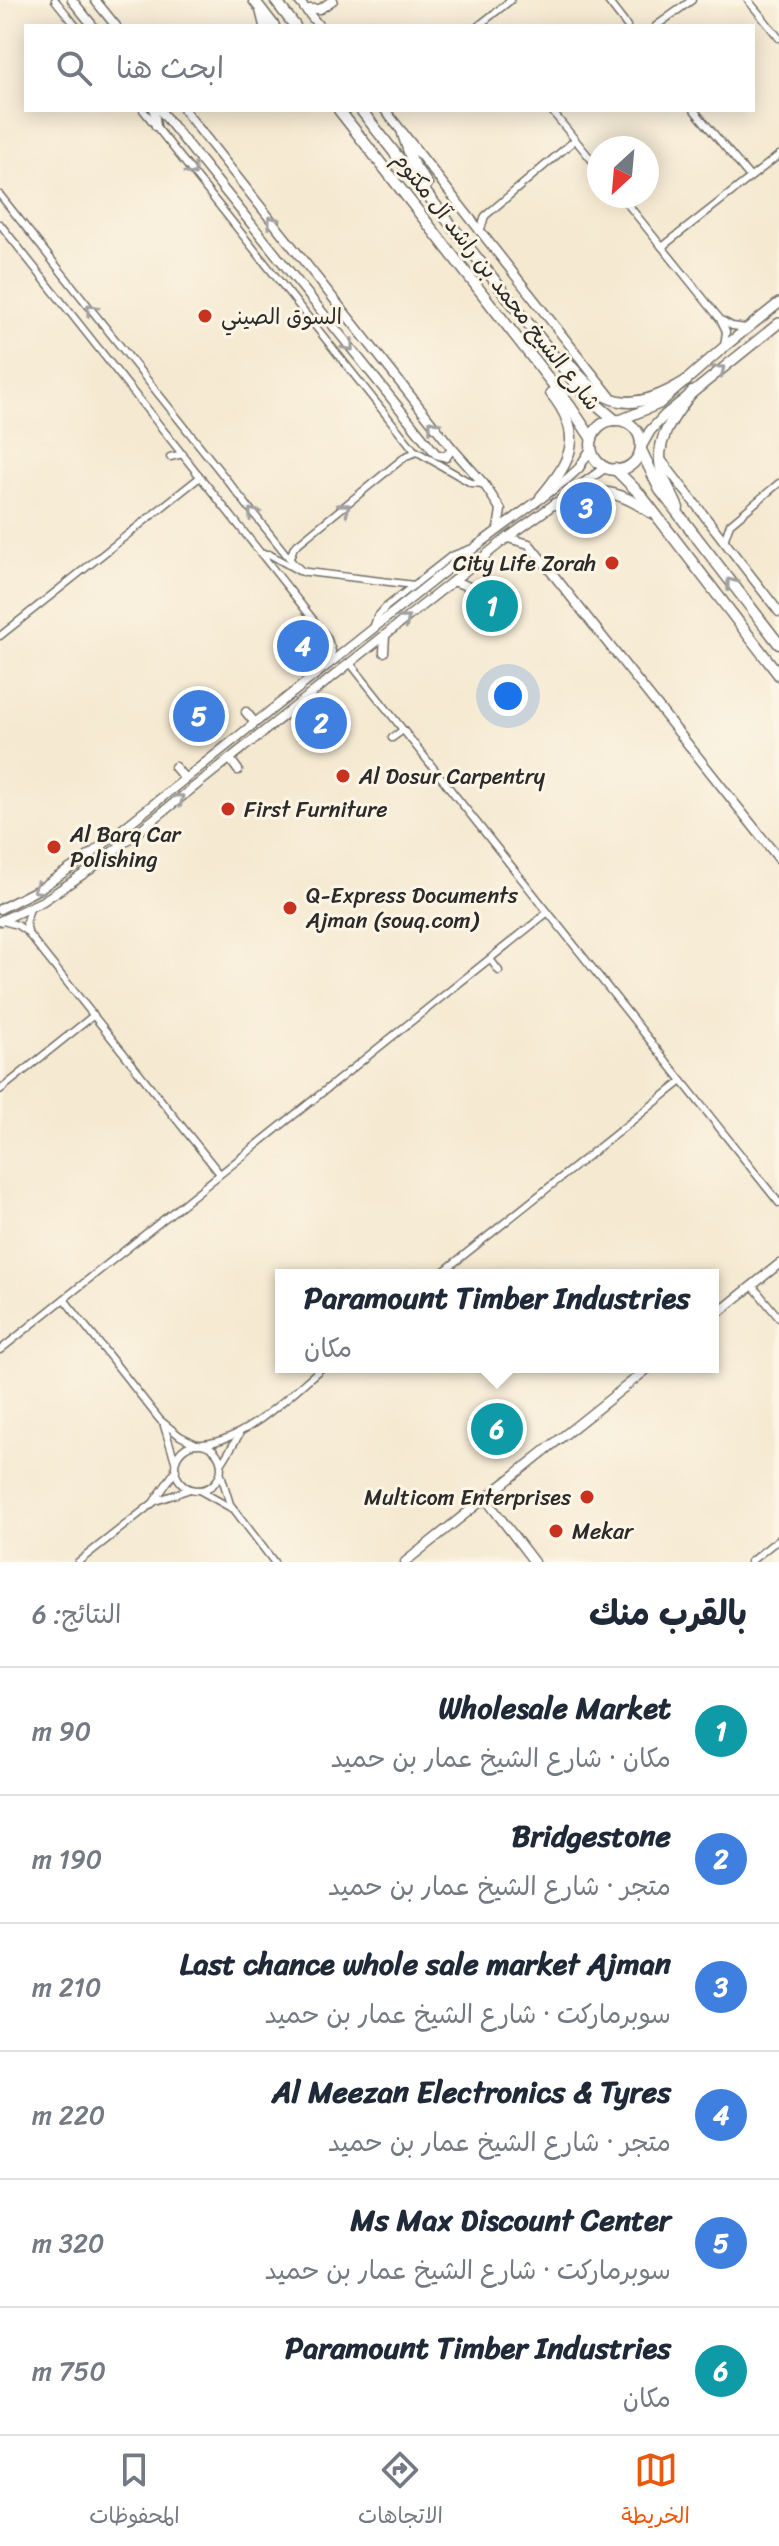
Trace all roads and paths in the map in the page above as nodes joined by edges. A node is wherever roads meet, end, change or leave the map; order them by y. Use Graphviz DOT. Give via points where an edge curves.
graph roads {
  1 [pos="55,0"];
  2 [pos="72,0"];
  3 [pos="95,0"];
  4 [pos="275,0"];
  5 [pos="298,0"];
  6 [pos="333,0"];
  7 [pos="511,0"];
  8 [pos="607,0"];
  9 [pos="692,0"];
  10 [pos="749,0"];
  11 [pos="256,3"];
  12 [pos="325,7"];
  13 [pos="305,9"];
  14 [pos="105,12"];
  15 [pos="74,24"];
  16 [pos="91,24"];
  17 [pos="93,24"];
  18 [pos="114,24"];
  19 [pos="263,24"];
  20 [pos="272,24"];
  21 [pos="293,24"];
  22 [pos="317,24"];
  23 [pos="320,24"];
  24 [pos="482,24"];
  25 [pos="625,24"];
  26 [pos="662,24"];
  27 [pos="779,38"];
  28 [pos="145,112"];
  29 [pos="154,112"];
  30 [pos="162,112"];
  31 [pos="188,112"];
  32 [pos="341,112"];
  33 [pos="363,112"];
  34 [pos="387,112"];
  35 [pos="553,112"];
  36 [pos="696,112"];
  37 [pos="156,126"];
  38 [pos="403,134"];
  39 [pos="575,140"];
  40 [pos="587,154"];
  41 [pos="779,155"];
  42 [pos="223,158"];
  43 [pos="209,170"];
  44 [pos="748,179"];
  45 [pos="0,195"];
  46 [pos="435,204"];
  47 [pos="631,208"];
  48 [pos="468,216"];
  49 [pos="485,216"];
  50 [pos="0,224"];
  51 [pos="480,232"];
  52 [pos="662,247"];
  53 [pos="779,303"];
  54 [pos="720,319"];
  55 [pos="779,323"];
  56 [pos="748,328"];
  57 [pos="724,347"];
  58 [pos="549,348"];
  59 [pos="536,364"];
  60 [pos="686,381"];
  61 [pos="692,392"];
  62 [pos="613,399"];
  63 [pos="618,420"];
  64 [pos="592,443"];
  65 [pos="452,448"];
  66 [pos="641,449"];
  67 [pos="417,452"];
  68 [pos="183,454"];
  69 [pos="170,457"];
  70 [pos="661,458"];
  71 [pos="610,468"];
  72 [pos="200,477"];
  73 [pos="779,483"];
  74 [pos="484,484"];
  75 [pos="541,497"];
  76 [pos="555,504"];
  77 [pos="499,506"];
  78 [pos="520,512"];
  79 [pos="659,518"];
  80 [pos="680,518"];
  81 [pos="530,521"];
  82 [pos="711,524"];
  83 [pos="730,524"];
  84 [pos="498,530"];
  85 [pos="507,538"];
  86 [pos="724,541"];
  87 [pos="529,544"];
  88 [pos="474,548"];
  89 [pos="262,554"];
  90 [pos="291,560"];
  91 [pos="272,566"];
  92 [pos="303,572"];
  93 [pos="263,573"];
  94 [pos="453,581"];
  95 [pos="414,585"];
  96 [pos="467,586"];
  97 [pos="779,612"];
  98 [pos="373,630"];
  99 [pos="768,630"];
  100 [pos="385,635"];
  101 [pos="779,635"];
  102 [pos="0,636"];
  103 [pos="327,637"];
  104 [pos="779,644"];
  105 [pos="350,647"];
  106 [pos="384,652"];
  107 [pos="350,663"];
  108 [pos="328,665"];
  109 [pos="779,675"];
  110 [pos="301,702"];
  111 [pos="317,706"];
  112 [pos="246,712"];
  113 [pos="255,723"];
  114 [pos="403,730"];
  115 [pos="392,738"];
  116 [pos="230,759"];
  117 [pos="175,767"];
  118 [pos="238,770"];
  119 [pos="185,779"];
  120 [pos="779,859"];
  121 [pos="30,908"];
  122 [pos="0,909"];
  123 [pos="547,913"];
  124 [pos="1,921"];
  125 [pos="29,935"];
  126 [pos="490,959"];
  127 [pos="499,971"];
  128 [pos="94,1015"];
  129 [pos="682,1081"];
  130 [pos="0,1090"];
  131 [pos="220,1174"];
  132 [pos="779,1203"];
  133 [pos="779,1264"];
  134 [pos="447,1269"];
  135 [pos="752,1285"];
  136 [pos="64,1299"];
  137 [pos="719,1312"];
  138 [pos="779,1318"];
  139 [pos="0,1350"];
  140 [pos="315,1373"];
  141 [pos="642,1373"];
  142 [pos="160,1420"];
  143 [pos="241,1432"];
  144 [pos="200,1444"];
  145 [pos="176,1466"];
  146 [pos="221,1469"];
  147 [pos="195,1489"];
  148 [pos="485,1498"];
  149 [pos="153,1503"];
  150 [pos="234,1510"];
  151 [pos="779,1539"];
  152 [pos="78,1562"];
  153 [pos="274,1562"];
  154 [pos="405,1562"];
  155 [pos="534,1562"];
  156 [pos="750,1562"];
  1 -- 15 [label="street"];
  2 -- 16 [label="street"];
  3 -- 14 [label="street"];
  4 -- 21 [label="highway"];
  5 -- 13 [label="street"];
  6 -- 12 [label="street"];
  7 -- 24 [label="street"];
  8 -- 25 [label="street"];
  9 -- 26 [label="street"];
  10 -- 27 [label="street"];
  11 -- 19 [label="street"];
  11 -- 20 [label="highway"];
  12 -- 13 [label="street"];
  12 -- 23 [label="street"];
  13 -- 22 [label="street"];
  14 -- 17 [label="street"];
  14 -- 18 [label="street"];
  28 -- 37 [label="street"];
  29 -- 37 [label="street"];
  30 -- 43 [label="street"];
  31 -- 42 [label="street"];
  32 -- 59 [label="highway, شارع الشيخ محمد بن راشد آل مكتوم"];
  33 -- 46 [label="highway, شارع الشيخ محمد بن راشد آل مكتوم"];
  34 -- 38 [label="street"];
  35 -- 39 [label="street"];
  36 -- 44 [label="street"];
  37 -- 67 [label="street, one-way"];
  38 -- 46 [label="highway"];
  38 -- 48 [label="street"];
  39 -- 40 [label="street"];
  39 -- 49 [label="street"];
  41 -- 44 [label="street"];
  42 -- 43 [label="street"];
  65 -- 42 [label="street, one-way"];
  43 -- 65 [label="street, one-way" via="436,454 446,457"];
  44 -- 52 [label="street"];
  90 -- 45 [label="street, one-way"];
  46 -- 58 [label="highway, شارع الشيخ محمد بن راشد آل مكتوم"];
  47 -- 52 [label="street"];
  48 -- 49 [label="street"];
  48 -- 51 [label="street"];
  49 -- 51 [label="street"];
  50 -- 68 [label="street"];
  51 -- 62 [label="street"];
  52 -- 54 [label="street"];
  53 -- 56 [label="main road"];
  54 -- 56 [label="street"];
  54 -- 57 [label="street" via="726,331"];
  61 -- 55 [label="main road, one-way"];
  56 -- 57 [label="main road"];
  57 -- 60 [label="main road"];
  58 -- 62 [label="highway" via="563,355 586,384"];
  58 -- 63 [label="highway, شارع الشيخ محمد بن راشد آل مكتوم" via="582,392"];
  59 -- 64 [label="highway, شارع الشيخ محمد بن راشد آل مكتوم"];
  59 -- 75 [label="highway" via="572,432 568,460"];
  60 -- 62 [label="highway" via="651,399"];
  60 -- 63 [label="main road" via="653,408"];
  61 -- 66 [label="main road" via="660,420"];
  61 -- 70 [label="highway" via="666,431"];
  63 -- 64 [label="highway" via="600,426"];
  63 -- 66 [label="highway" via="636,430"];
  64 -- 71 [label="highway" via="596,459"];
  64 -- 75 [label="street" via="573,474"];
  65 -- 74 [label="street"];
  66 -- 71 [label="highway" via="632,464"];
  66 -- 80 [label="highway" via="652,479"];
  67 -- 74 [label="street" via="471,483"];
  90 -- 67 [label="street, one-way" via="294,547"];
  68 -- 69 [label="street"];
  68 -- 72 [label="street"];
  70 -- 80 [label="highway"];
  70 -- 82 [label="street"];
  71 -- 76 [label="street"];
  71 -- 79 [label="highway"];
  72 -- 89 [label="street"];
  72 -- 102 [label="street"];
  73 -- 83 [label="street"];
  74 -- 77 [label="street"];
  75 -- 78 [label="street"];
  76 -- 79 [label="highway" via="587,492 607,492 634,501"];
  76 -- 81 [label="street"];
  77 -- 78 [label="street"];
  77 -- 84 [label="street"];
  78 -- 84 [label="street"];
  79 -- 109 [label="highway"];
  99 -- 80 [label="highway, one-way"];
  81 -- 85 [label="street"];
  81 -- 87 [label="street"];
  82 -- 83 [label="street"];
  82 -- 86 [label="street"];
  83 -- 86 [label="street"];
  84 -- 88 [label="street"];
  85 -- 87 [label="street"];
  85 -- 94 [label="street"];
  86 -- 97 [label="street"];
  87 -- 120 [label="street"];
  88 -- 95 [label="street" via="451,556"];
  88 -- 98 [label="street"];
  89 -- 91 [label="street"];
  89 -- 92 [label="street"];
  90 -- 92 [label="street"];
  91 -- 93 [label="street"];
  91 -- 103 [label="street"];
  92 -- 95 [label="street"];
  94 -- 96 [label="street"];
  100 -- 94 [label="street, one-way"];
  95 -- 98 [label="street" via="382,610"];
  98 -- 105 [label="street"];
  99 -- 101 [label="highway"];
  99 -- 104 [label="highway"];
  100 -- 106 [label="street"];
  100 -- 107 [label="street"];
  103 -- 105 [label="street"];
  103 -- 108 [label="street" via="332,651"];
  105 -- 108 [label="street"];
  107 -- 110 [label="street"];
  107 -- 114 [label="street"];
  108 -- 113 [label="street"];
  110 -- 111 [label="street"];
  110 -- 116 [label="street"];
  112 -- 113 [label="street"];
  113 -- 119 [label="street"];
  114 -- 115 [label="street"];
  114 -- 123 [label="street"];
  116 -- 118 [label="street"];
  121 -- 116 [label="street, one-way" via="91,869"];
  117 -- 119 [label="street"];
  119 -- 122 [label="street, one-way" via="74,867"];
  121 -- 124 [label="street"];
  121 -- 125 [label="street"];
  123 -- 126 [label="street"];
  123 -- 129 [label="street"];
  124 -- 125 [label="street"];
  125 -- 128 [label="street"];
  126 -- 127 [label="street"];
  126 -- 131 [label="street"];
  128 -- 130 [label="street"];
  128 -- 131 [label="street"];
  129 -- 132 [label="street"];
  129 -- 134 [label="street"];
  131 -- 136 [label="street"];
  133 -- 135 [label="street"];
  135 -- 137 [label="street"];
  135 -- 138 [label="street"];
  136 -- 139 [label="street"];
  136 -- 142 [label="street"];
  140 -- 143 [label="street"];
  141 -- 148 [label="street"];
  142 -- 144 [label="street"];
  142 -- 145 [label="street"];
  143 -- 144 [label="street"];
  143 -- 146 [label="street"];
  144 -- 145 [label="street" via="181,1452"];
  144 -- 146 [label="street" via="214,1450"];
  145 -- 147 [label="street" via="181,1482"];
  145 -- 149 [label="street"];
  146 -- 147 [label="street" via="210,1487"];
  146 -- 150 [label="street"];
  147 -- 149 [label="street"];
  147 -- 150 [label="street"];
  148 -- 154 [label="street"];
  148 -- 155 [label="street"];
  149 -- 152 [label="street"];
  150 -- 153 [label="street"];
  151 -- 156 [label="street"];
}
